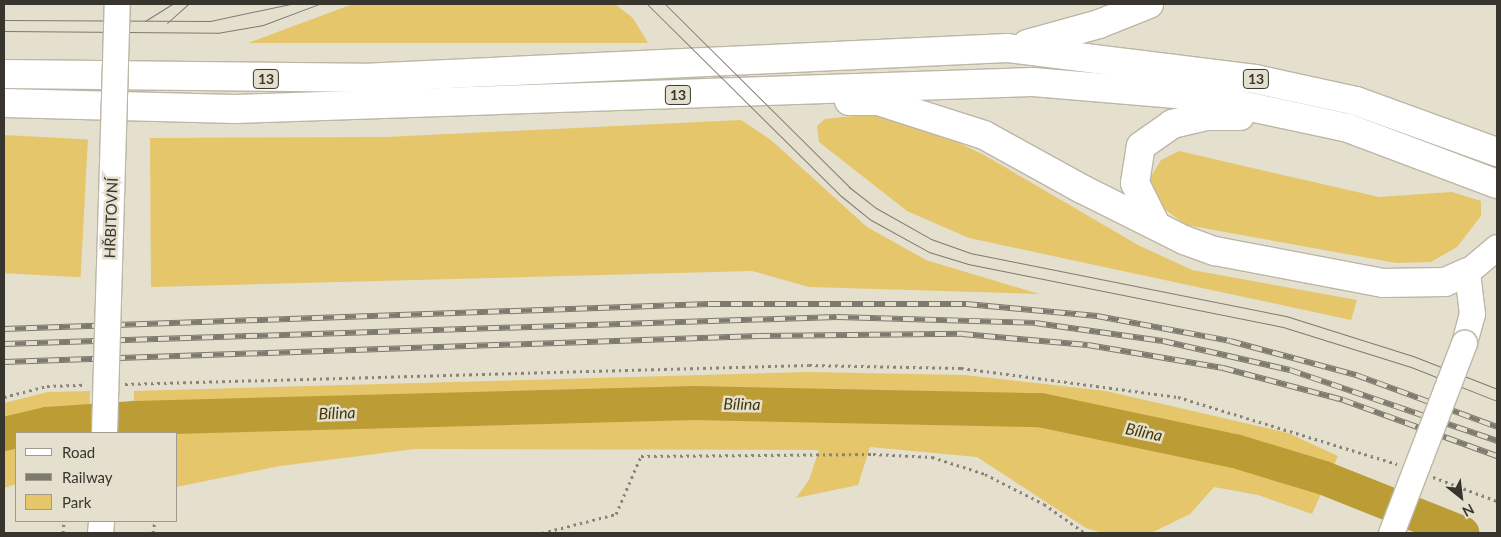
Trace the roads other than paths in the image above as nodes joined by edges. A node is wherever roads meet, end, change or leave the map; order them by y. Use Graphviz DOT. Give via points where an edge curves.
graph roads {
  1 [pos="117,4"];
  2 [pos="1149,4"];
  3 [pos="1006,48"];
  4 [pos="4,74"];
  5 [pos="650,96"];
  6 [pos="4,103"];
  7 [pos="1348,128"];
  8 [pos="1497,152"];
  9 [pos="1497,184"];
  10 [pos="1156,226"];
  11 [pos="1497,247"];
  12 [pos="1467,272"];
  13 [pos="104,432"];
  14 [pos="1391,533"];
  1 -- 13 [label="street, HŘBITOVNÍ, bridge"];
  2 -- 3 [label="highway" via="1099,24"];
  3 -- 4 [label="highway, 13" via="362,78"];
  3 -- 8 [label="highway, 13" via="1255,79 1356,101"];
  5 -- 6 [label="highway, 13" via="235,109"];
  5 -- 7 [label="highway, 13" via="1033,82 1199,96"];
  5 -- 10 [label="highway" via="878,101 984,135"];
  7 -- 9 [label="highway, 13"];
  7 -- 10 [label="highway" via="1206,116 1156,131 1141,146 1135,183"];
  10 -- 12 [label="highway" via="1215,251 1383,283 1445,282"];
  11 -- 12 [label="street"];
  12 -- 14 [label="street, bridge" via="1472,314 1464,342"];
}
